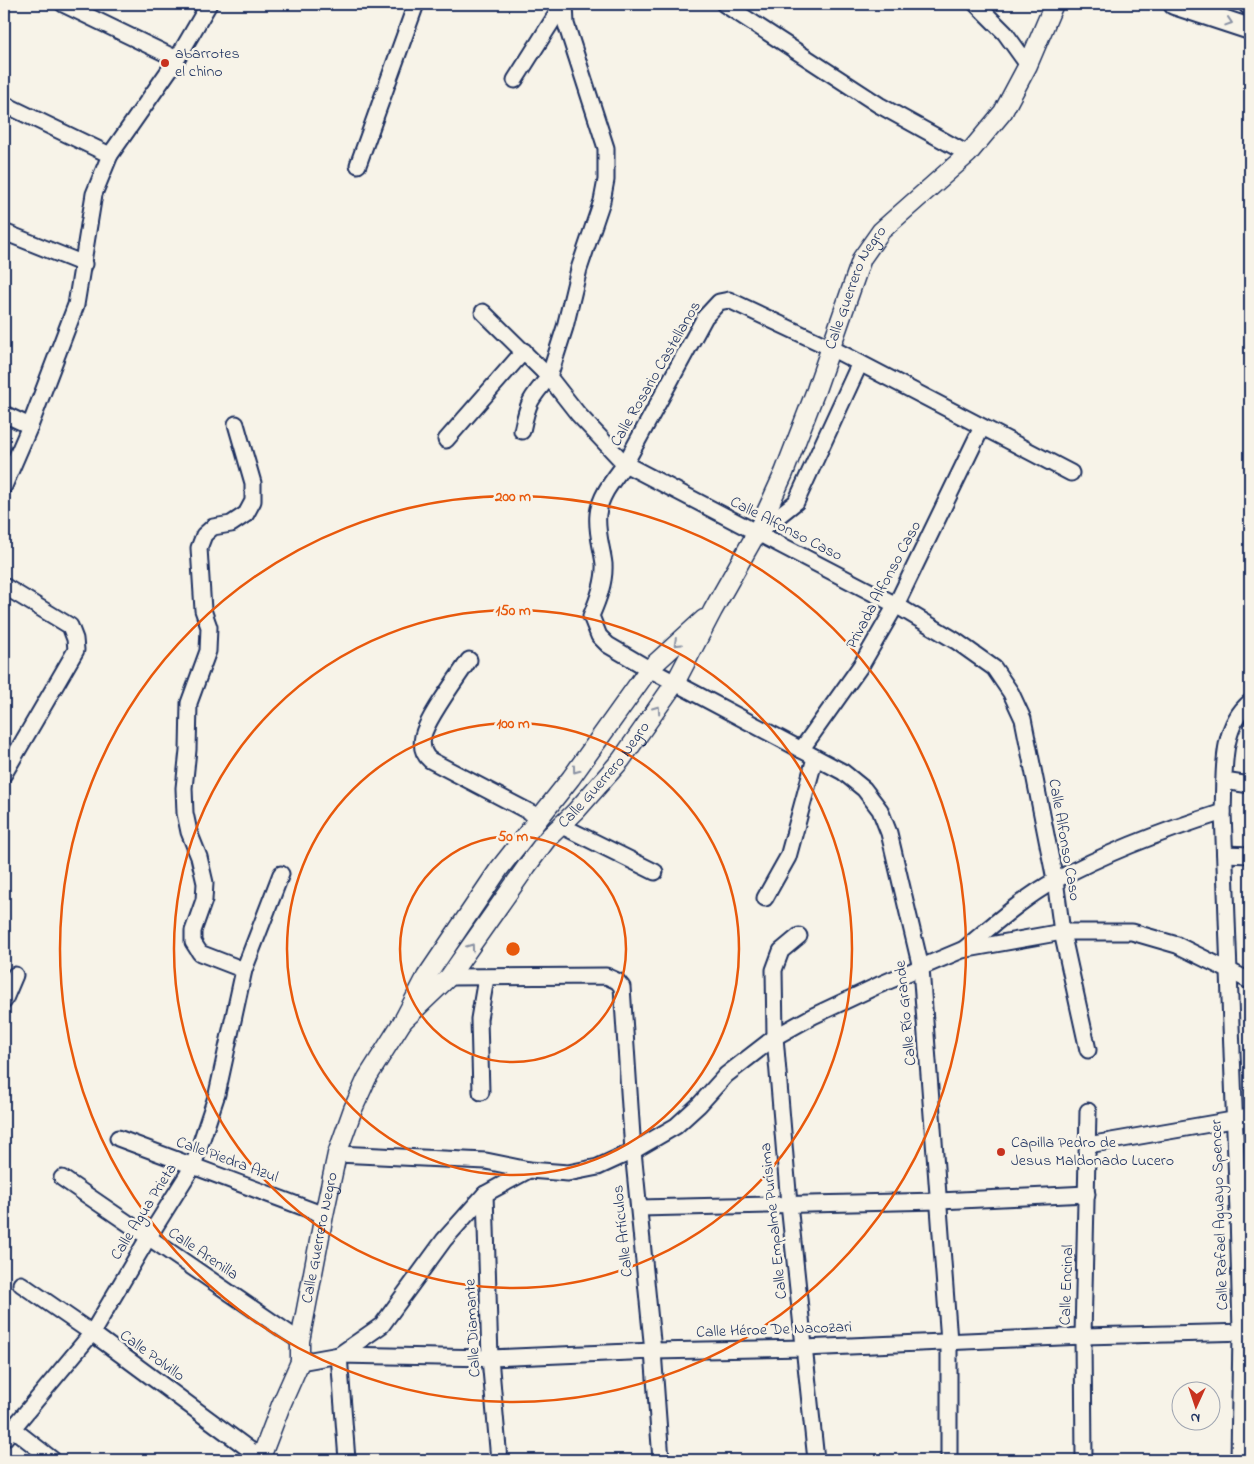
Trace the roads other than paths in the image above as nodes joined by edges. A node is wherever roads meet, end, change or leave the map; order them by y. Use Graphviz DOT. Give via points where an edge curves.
graph roads {
  1 [pos="63,4"];
  2 [pos="209,4"];
  3 [pos="416,4"];
  4 [pos="564,4"];
  5 [pos="724,4"];
  6 [pos="976,4"];
  7 [pos="1054,4"];
  8 [pos="1174,4"];
  9 [pos="1250,29"];
  10 [pos="177,59"];
  11 [pos="1028,65"];
  12 [pos="515,80"];
  13 [pos="4,104"];
  14 [pos="968,154"];
  15 [pos="110,155"];
  16 [pos="358,165"];
  17 [pos="4,232"];
  18 [pos="84,264"];
  19 [pos="483,312"];
  20 [pos="831,348"];
  21 [pos="524,351"];
  22 [pos="860,363"];
  23 [pos="549,377"];
  24 [pos="4,414"];
  25 [pos="236,424"];
  26 [pos="30,426"];
  27 [pos="982,427"];
  28 [pos="522,431"];
  29 [pos="446,440"];
  30 [pos="625,464"];
  31 [pos="1072,473"];
  32 [pos="4,486"];
  33 [pos="756,534"];
  34 [pos="4,586"];
  35 [pos="896,606"];
  36 [pos="713,610"];
  37 [pos="469,660"];
  38 [pos="649,669"];
  39 [pos="676,683"];
  40 [pos="1250,702"];
  41 [pos="800,750"];
  42 [pos="815,758"];
  43 [pos="4,774"];
  44 [pos="1224,782"];
  45 [pos="1250,785"];
  46 [pos="1223,812"];
  47 [pos="539,817"];
  48 [pos="562,826"];
  49 [pos="1225,854"];
  50 [pos="1250,855"];
  51 [pos="655,872"];
  52 [pos="281,874"];
  53 [pos="1055,880"];
  54 [pos="765,898"];
  55 [pos="1062,932"];
  56 [pos="798,936"];
  57 [pos="962,950"];
  58 [pos="921,968"];
  59 [pos="1228,969"];
  60 [pos="244,970"];
  61 [pos="15,975"];
  62 [pos="448,977"];
  63 [pos="486,978"];
  64 [pos="1250,981"];
  65 [pos="4,1000"];
  66 [pos="403,1021"];
  67 [pos="775,1037"];
  68 [pos="1088,1050"];
  69 [pos="481,1092"];
  70 [pos="1088,1111"];
  71 [pos="1250,1117"];
  72 [pos="1235,1118"];
  73 [pos="118,1138"];
  74 [pos="1088,1145"];
  75 [pos="633,1151"];
  76 [pos="338,1154"];
  77 [pos="193,1166"];
  78 [pos="529,1170"];
  79 [pos="62,1178"];
  80 [pos="485,1194"];
  81 [pos="1087,1194"];
  82 [pos="939,1201"];
  83 [pos="789,1204"];
  84 [pos="639,1208"];
  85 [pos="324,1215"];
  86 [pos="148,1238"];
  87 [pos="21,1284"];
  88 [pos="1245,1332"];
  89 [pos="92,1333"];
  90 [pos="1083,1336"];
  91 [pos="300,1341"];
  92 [pos="949,1341"];
  93 [pos="804,1348"];
  94 [pos="653,1351"];
  95 [pos="339,1355"];
  96 [pos="490,1358"];
  97 [pos="300,1362"];
  98 [pos="7,1430"];
  99 [pos="261,1459"];
  100 [pos="53,1460"];
  101 [pos="347,1460"];
  102 [pos="499,1460"];
  103 [pos="661,1460"];
  104 [pos="816,1460"];
  105 [pos="949,1460"];
  106 [pos="1084,1460"];
  107 [pos="1240,1460"];
  1 -- 10 [label="street"];
  2 -- 10 [label="street"];
  3 -- 16 [label="street"];
  4 -- 12 [label="street"];
  4 -- 23 [label="street" via="566,24 606,148 606,180"];
  5 -- 14 [label="street" via="879,105"];
  6 -- 11 [label="street" via="1005,34"];
  7 -- 11 [label="street, Calle Guerrero Negro"];
  8 -- 9 [label="main road, one-way"];
  10 -- 15 [label="street"];
  11 -- 14 [label="street, Calle Guerrero Negro" via="1003,112"];
  13 -- 15 [label="street"];
  14 -- 20 [label="street, Calle Guerrero Negro" via="881,231 868,248 855,275"];
  15 -- 18 [label="street" via="94,194"];
  17 -- 18 [label="street"];
  18 -- 26 [label="street" via="76,306"];
  19 -- 21 [label="street, Calle Alfonso Caso"];
  20 -- 22 [label="street, Calle Rosario Castellanos"];
  20 -- 30 [label="street, Calle Rosario Castellanos" via="730,300 719,302 705,317"];
  20 -- 33 [label="street, Calle Guerrero Negro" via="784,474"];
  21 -- 23 [label="street, Calle Alfonso Caso"];
  21 -- 29 [label="street"];
  22 -- 27 [label="street, Calle Rosario Castellanos"];
  22 -- 33 [label="street" via="796,502"];
  23 -- 28 [label="street" via="527,405"];
  23 -- 30 [label="street, Calle Alfonso Caso" via="578,414"];
  24 -- 26 [label="street"];
  25 -- 60 [label="street" via="254,483 253,501 246,514 231,524 212,527 204,535 199,548 203,610 209,628 208,651 189,703 184,788 189,832 205,883 193,942 200,953"];
  26 -- 32 [label="street"];
  27 -- 31 [label="street, Calle Rosario Castellanos"];
  27 -- 35 [label="street, Privada Alfonso Caso"];
  30 -- 33 [label="street, Calle Alfonso Caso"];
  30 -- 38 [label="street, Calle Rosario Castellanos" via="612,482 598,513 604,565 600,594 591,616 599,636 608,645"];
  33 -- 35 [label="street, Calle Alfonso Caso"];
  33 -- 36 [label="street, Calle Guerrero Negro"];
  34 -- 43 [label="street" via="70,626 76,650"];
  35 -- 41 [label="street, Privada Alfonso Caso" via="862,664"];
  35 -- 53 [label="street, Calle Alfonso Caso" via="956,640 994,668 1011,693 1023,719"];
  36 -- 38 [label="street, Calle Guerrero Negro, one-way"];
  36 -- 39 [label="street, Calle Guerrero Negro"];
  37 -- 47 [label="street" via="423,734 424,755"];
  38 -- 39 [label="street, Calle Rosario Castellanos"];
  38 -- 47 [label="street, Calle Guerrero Negro, one-way"];
  39 -- 41 [label="street, Calle Río Grande"];
  48 -- 39 [label="street, Calle Guerrero Negro, one-way" via="621,760"];
  40 -- 44 [label="street, Calle Rafael Aguayo Spencer" via="1231,728 1226,747"];
  41 -- 42 [label="street, Calle Río Grande"];
  42 -- 54 [label="street" via="788,857"];
  42 -- 58 [label="street, Calle Río Grande" via="857,783 880,810 892,841"];
  44 -- 45 [label="street"];
  44 -- 46 [label="street, Calle Rafael Aguayo Spencer"];
  46 -- 49 [label="street, Calle Rafael Aguayo Spencer"];
  46 -- 53 [label="street" via="1138,842"];
  47 -- 66 [label="street, Calle Guerrero Negro" via="462,921 426,977"];
  48 -- 51 [label="street"];
  62 -- 48 [label="street, Calle Guerrero Negro, one-way" via="527,866"];
  49 -- 50 [label="street"];
  49 -- 59 [label="street, Calle Rafael Aguayo Spencer"];
  52 -- 60 [label="street, Calle Agua Prieta"];
  53 -- 55 [label="street, Calle Alfonso Caso"];
  53 -- 57 [label="street"];
  55 -- 57 [label="street"];
  55 -- 59 [label="street" via="1132,932 1178,945"];
  55 -- 68 [label="street, Calle Alfonso Caso"];
  56 -- 67 [label="street, Calle Empalme Purísima" via="781,951 774,970"];
  57 -- 58 [label="street"];
  58 -- 67 [label="street" via="813,1016"];
  58 -- 82 [label="street, Calle Río Grande"];
  59 -- 64 [label="street"];
  59 -- 72 [label="street, Calle Rafael Aguayo Spencer"];
  60 -- 77 [label="street, Calle Agua Prieta" via="217,1094"];
  61 -- 65 [label="street"];
  62 -- 63 [label="street"];
  62 -- 66 [label="street, Calle Guerrero Negro"];
  63 -- 69 [label="street" via="478,1019"];
  63 -- 75 [label="street, Calle Artículos" via="606,976 617,981 622,987"];
  66 -- 76 [label="street, Calle Guerrero Negro" via="367,1078"];
  67 -- 75 [label="street" via="726,1075 676,1126"];
  67 -- 83 [label="street, Calle Empalme Purísima"];
  70 -- 74 [label="street, Calle Encinal"];
  71 -- 72 [label="street"];
  72 -- 74 [label="street"];
  72 -- 88 [label="street, Calle Rafael Aguayo Spencer"];
  73 -- 77 [label="street, Calle Piedra Azul"];
  74 -- 81 [label="street, Calle Encinal"];
  75 -- 78 [label="street" via="598,1167 568,1173"];
  75 -- 84 [label="street, Calle Artículos"];
  76 -- 78 [label="street" via="486,1161"];
  76 -- 85 [label="street, Calle Guerrero Negro"];
  77 -- 85 [label="street, Calle Piedra Azul"];
  77 -- 86 [label="street, Calle Agua Prieta"];
  78 -- 80 [label="street"];
  79 -- 86 [label="street, Calle Arenilla"];
  80 -- 95 [label="street" via="444,1240 382,1325"];
  80 -- 96 [label="street, Calle Diamante"];
  81 -- 82 [label="street"];
  81 -- 90 [label="street, Calle Encinal"];
  82 -- 83 [label="street"];
  82 -- 92 [label="street, Calle Río Grande"];
  83 -- 84 [label="street"];
  83 -- 93 [label="street, Calle Empalme Purísima"];
  84 -- 94 [label="street, Calle Artículos"];
  85 -- 91 [label="street, Calle Guerrero Negro"];
  86 -- 89 [label="street, Calle Agua Prieta"];
  86 -- 91 [label="street, Calle Arenilla"];
  87 -- 89 [label="street, Calle Polvillo"];
  88 -- 90 [label="street, Calle Héroe De Nacozari"];
  88 -- 107 [label="street, Calle Rafael Aguayo Spencer"];
  89 -- 98 [label="street, Calle Agua Prieta"];
  89 -- 99 [label="street, Calle Polvillo"];
  90 -- 92 [label="street, Calle Héroe De Nacozari"];
  90 -- 106 [label="street, Calle Encinal"];
  91 -- 97 [label="street, Calle Guerrero Negro"];
  92 -- 93 [label="street, Calle Héroe De Nacozari"];
  92 -- 105 [label="street, Calle Río Grande"];
  93 -- 94 [label="street, Calle Héroe De Nacozari"];
  93 -- 104 [label="street, Calle Empalme Purísima"];
  94 -- 96 [label="street, Calle Héroe De Nacozari"];
  94 -- 103 [label="street, Calle Artículos"];
  95 -- 96 [label="street, Calle Héroe De Nacozari"];
  95 -- 97 [label="street, Calle Héroe De Nacozari"];
  95 -- 101 [label="street"];
  96 -- 102 [label="street, Calle Diamante"];
  97 -- 99 [label="street, Calle Guerrero Negro" via="280,1405"];
  98 -- 100 [label="street"];
}
